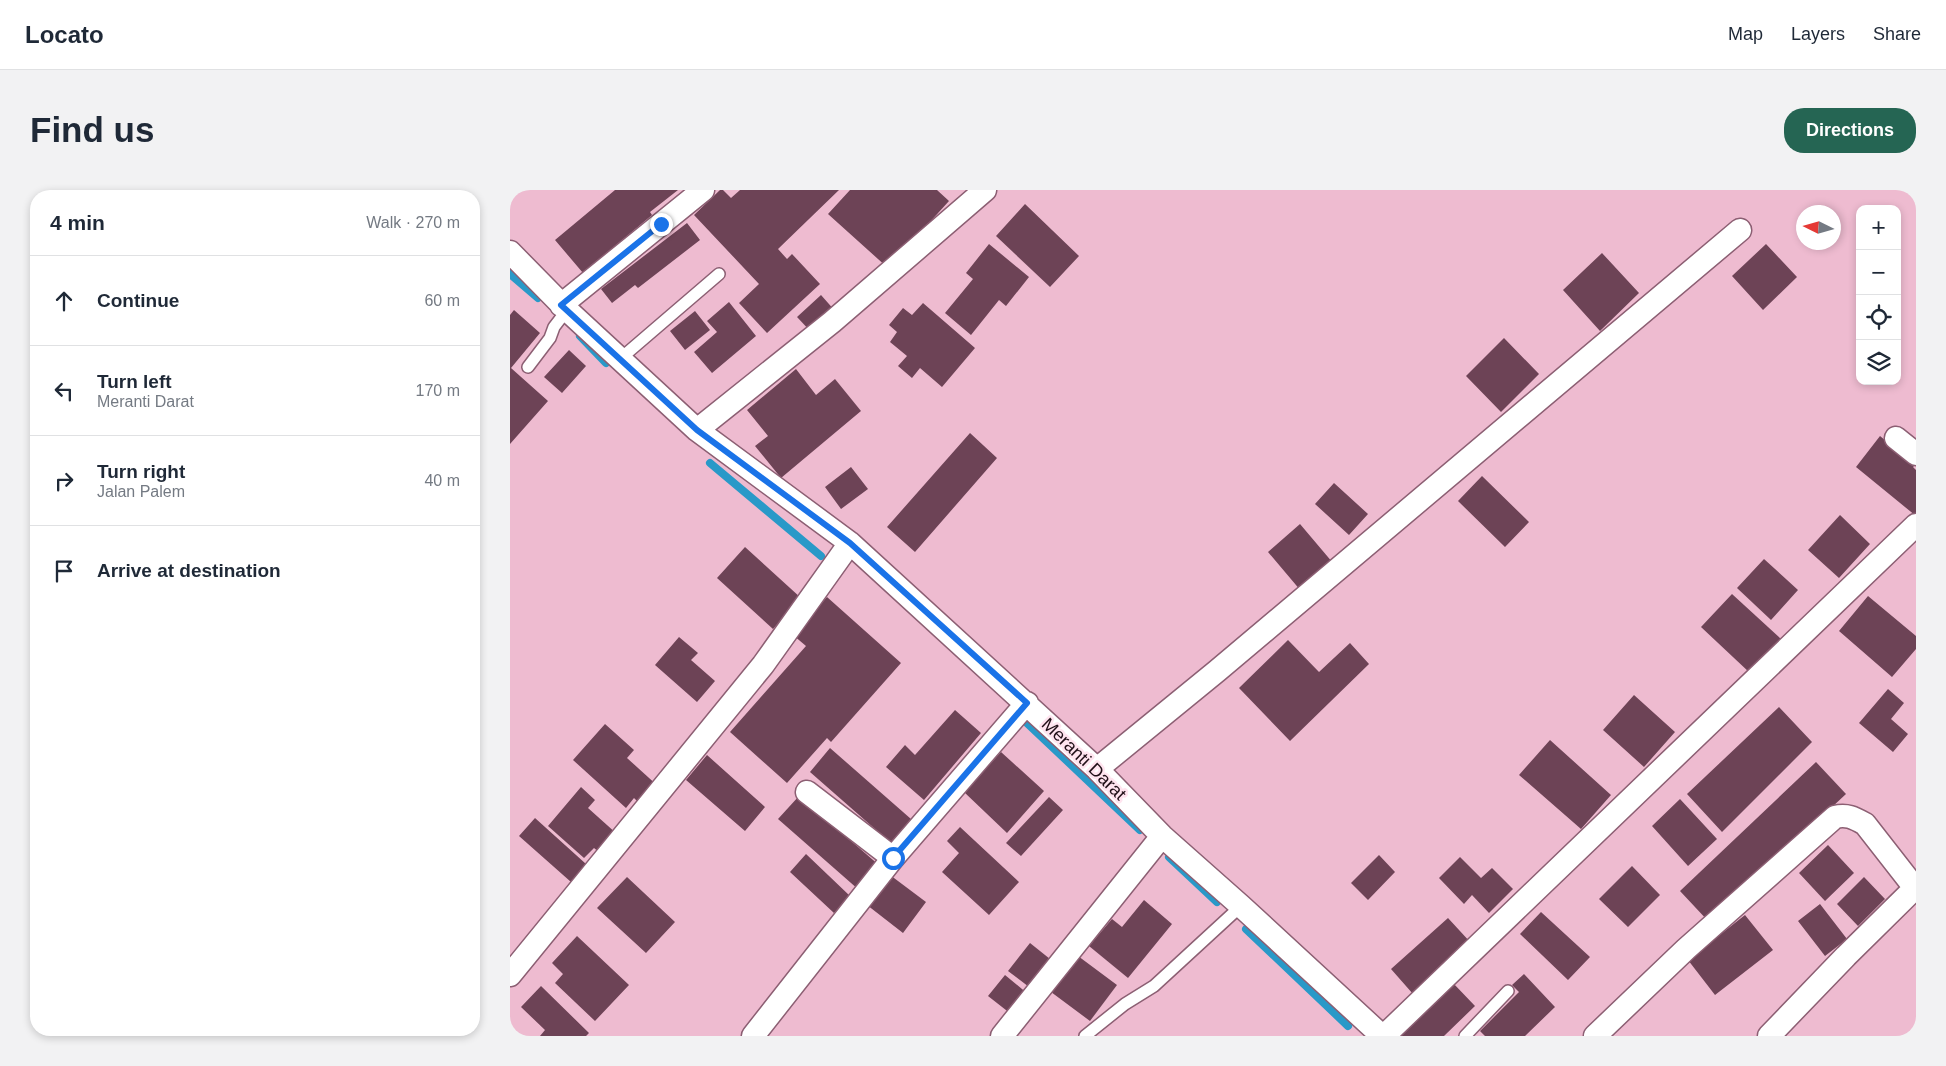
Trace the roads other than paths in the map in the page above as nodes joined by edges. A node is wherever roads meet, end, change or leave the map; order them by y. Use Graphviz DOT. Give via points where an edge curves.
graph roads {
  1 [pos="703,190"];
  2 [pos="984,190"];
  3 [pos="1740,230"];
  4 [pos="510,252"];
  5 [pos="719,274"];
  6 [pos="564,308"];
  7 [pos="620,359"];
  8 [pos="528,367"];
  9 [pos="697,430"];
  10 [pos="1896,438"];
  11 [pos="1916,454"];
  12 [pos="1916,525"];
  13 [pos="850,543"];
  14 [pos="1027,703"];
  15 [pos="1097,768"];
  16 [pos="807,792"];
  17 [pos="1162,836"];
  18 [pos="893,858"];
  19 [pos="1916,888"];
  20 [pos="1241,906"];
  21 [pos="510,975"];
  22 [pos="1508,991"];
  23 [pos="1374,1033"];
  24 [pos="752,1036"];
  25 [pos="1002,1036"];
  26 [pos="1085,1036"];
  27 [pos="1465,1036"];
  28 [pos="1595,1036"];
  29 [pos="1769,1036"];
  1 -- 6 [label="street"];
  2 -- 9 [label="street" via="832,322"];
  3 -- 15 [label="street" via="1217,671"];
  4 -- 6 [label="street, Meranti Darat"];
  5 -- 7 [label="lane"];
  6 -- 7 [label="street, Meranti Darat"];
  6 -- 8 [label="lane" via="550,338"];
  7 -- 9 [label="street, Meranti Darat"];
  9 -- 13 [label="street, Meranti Darat"];
  10 -- 11 [label="street"];
  12 -- 23 [label="street"];
  13 -- 14 [label="street, Meranti Darat"];
  13 -- 21 [label="street" via="763,665"];
  14 -- 15 [label="street, Meranti Darat"];
  14 -- 18 [label="street"];
  15 -- 17 [label="street, Meranti Darat"];
  16 -- 18 [label="street"];
  17 -- 20 [label="street, Meranti Darat"];
  17 -- 25 [label="street"];
  18 -- 24 [label="street"];
  19 -- 28 [label="street" via="1865,824 1845,815 1835,817 1686,949"];
  19 -- 29 [label="street"];
  20 -- 23 [label="street, Meranti Darat"];
  20 -- 26 [label="lane" via="1154,986"];
  22 -- 27 [label="lane"];
}
